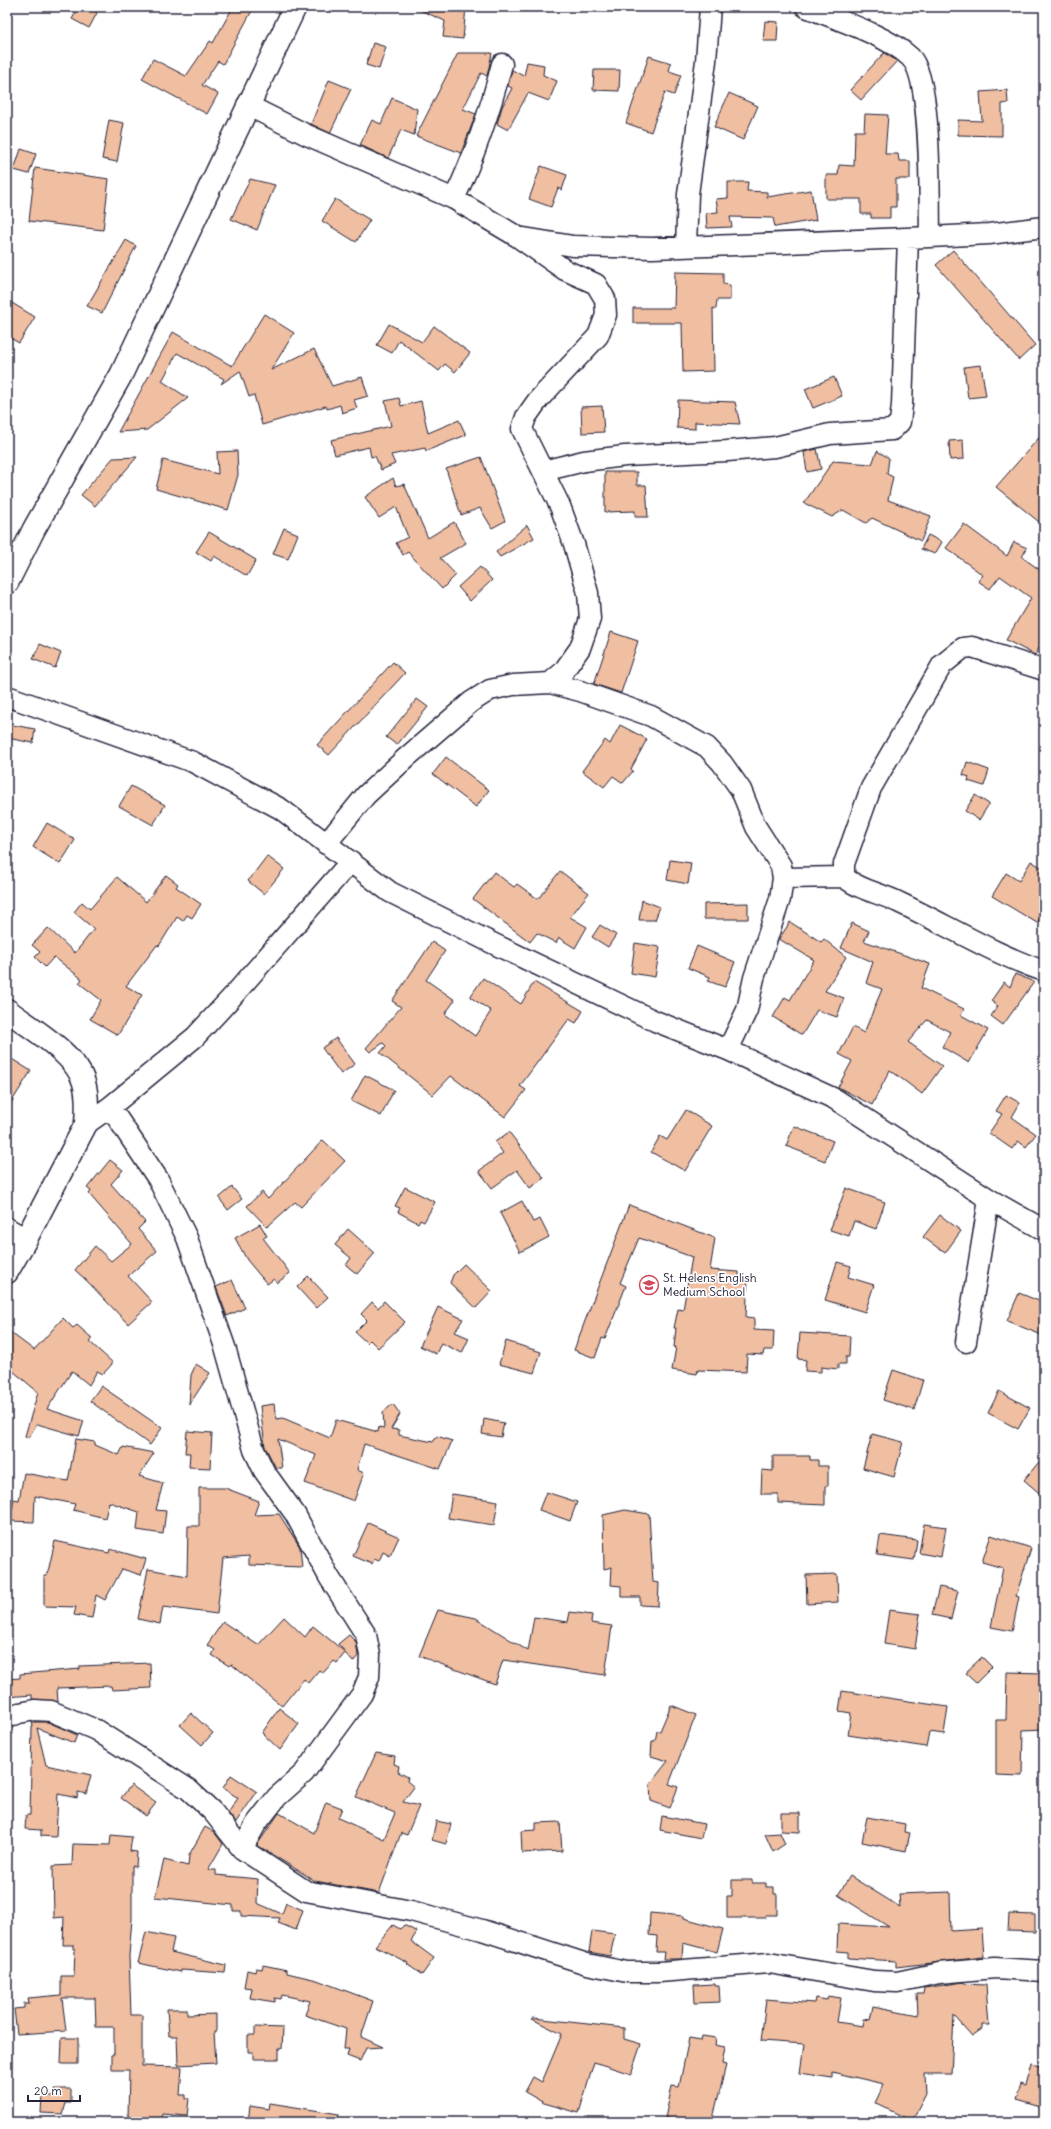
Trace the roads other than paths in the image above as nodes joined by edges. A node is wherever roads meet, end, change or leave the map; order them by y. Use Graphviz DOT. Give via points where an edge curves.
graph roads {
  1 [pos="294,7"];
  2 [pos="710,7"];
  3 [pos="806,7"];
  4 [pos="502,64"];
  5 [pos="247,105"];
  6 [pos="454,199"];
  7 [pos="1044,227"];
  8 [pos="518,238"];
  9 [pos="908,238"];
  10 [pos="930,238"];
  11 [pos="686,246"];
  12 [pos="543,472"];
  13 [pos="7,583"];
  14 [pos="1044,670"];
  15 [pos="550,684"];
  16 [pos="7,696"];
  17 [pos="326,844"];
  18 [pos="351,861"];
  19 [pos="844,877"];
  20 [pos="783,878"];
  21 [pos="1044,971"];
  22 [pos="7,1010"];
  23 [pos="728,1050"];
  24 [pos="110,1106"];
  25 [pos="86,1124"];
  26 [pos="989,1199"];
  27 [pos="7,1228"];
  28 [pos="1044,1230"];
  29 [pos="26,1239"];
  30 [pos="7,1272"];
  31 [pos="966,1342"];
  32 [pos="7,1718"];
  33 [pos="242,1849"];
  34 [pos="1044,1971"];
  1 -- 5 [label="main road"];
  2 -- 11 [label="street" via="706,61 688,194"];
  3 -- 10 [label="street" via="879,38 911,58 921,78 927,125"];
  4 -- 6 [label="street" via="491,106 472,160"];
  5 -- 6 [label="street"];
  5 -- 13 [label="main road" via="121,375 34,529"];
  6 -- 8 [label="street"];
  7 -- 10 [label="street"];
  8 -- 11 [label="street" via="573,246"];
  8 -- 12 [label="street" via="565,270 596,284 605,299 606,316 598,336 538,400 526,417 522,429"];
  9 -- 10 [label="street"];
  9 -- 11 [label="street"];
  9 -- 12 [label="street" via="902,405 900,422 892,430 830,434 775,446 740,450 625,456 584,461"];
  12 -- 15 [label="street" via="560,506 574,544 588,593 590,619 580,648 563,672"];
  14 -- 19 [label="street" via="972,648 963,648 942,666 871,788 844,864"];
  15 -- 17 [label="street" via="513,685 490,690 471,702 366,794"];
  15 -- 20 [label="street" via="580,691 651,716 707,747 741,790 756,827 781,866"];
  16 -- 17 [label="street" via="193,762 281,809"];
  17 -- 18 [label="street"];
  18 -- 23 [label="street" via="390,892 656,1021"];
  18 -- 24 [label="street" via="195,1037"];
  19 -- 20 [label="street"];
  19 -- 21 [label="street" via="854,885 888,897 988,948"];
  20 -- 23 [label="street" via="780,899 754,978 747,1010"];
  22 -- 25 [label="main road" via="70,1059 84,1082"];
  23 -- 26 [label="street" via="834,1099"];
  24 -- 25 [label="street"];
  24 -- 33 [label="street" via="158,1179 187,1238 225,1347 254,1450 264,1471 295,1514 329,1577 366,1635 370,1655 369,1677 362,1694 304,1773 277,1797 256,1824"];
  25 -- 29 [label="main road"];
  26 -- 28 [label="street"];
  26 -- 31 [label="street"];
  27 -- 29 [label="street"];
  29 -- 30 [label="main road"];
  32 -- 33 [label="street" via="35,1710 52,1711 96,1730 188,1789 213,1812"];
  33 -- 34 [label="street" via="306,1891 411,1911 482,1930 587,1964 627,1972 659,1972 769,1963 874,1981 897,1982 939,1973 995,1968"];
}
